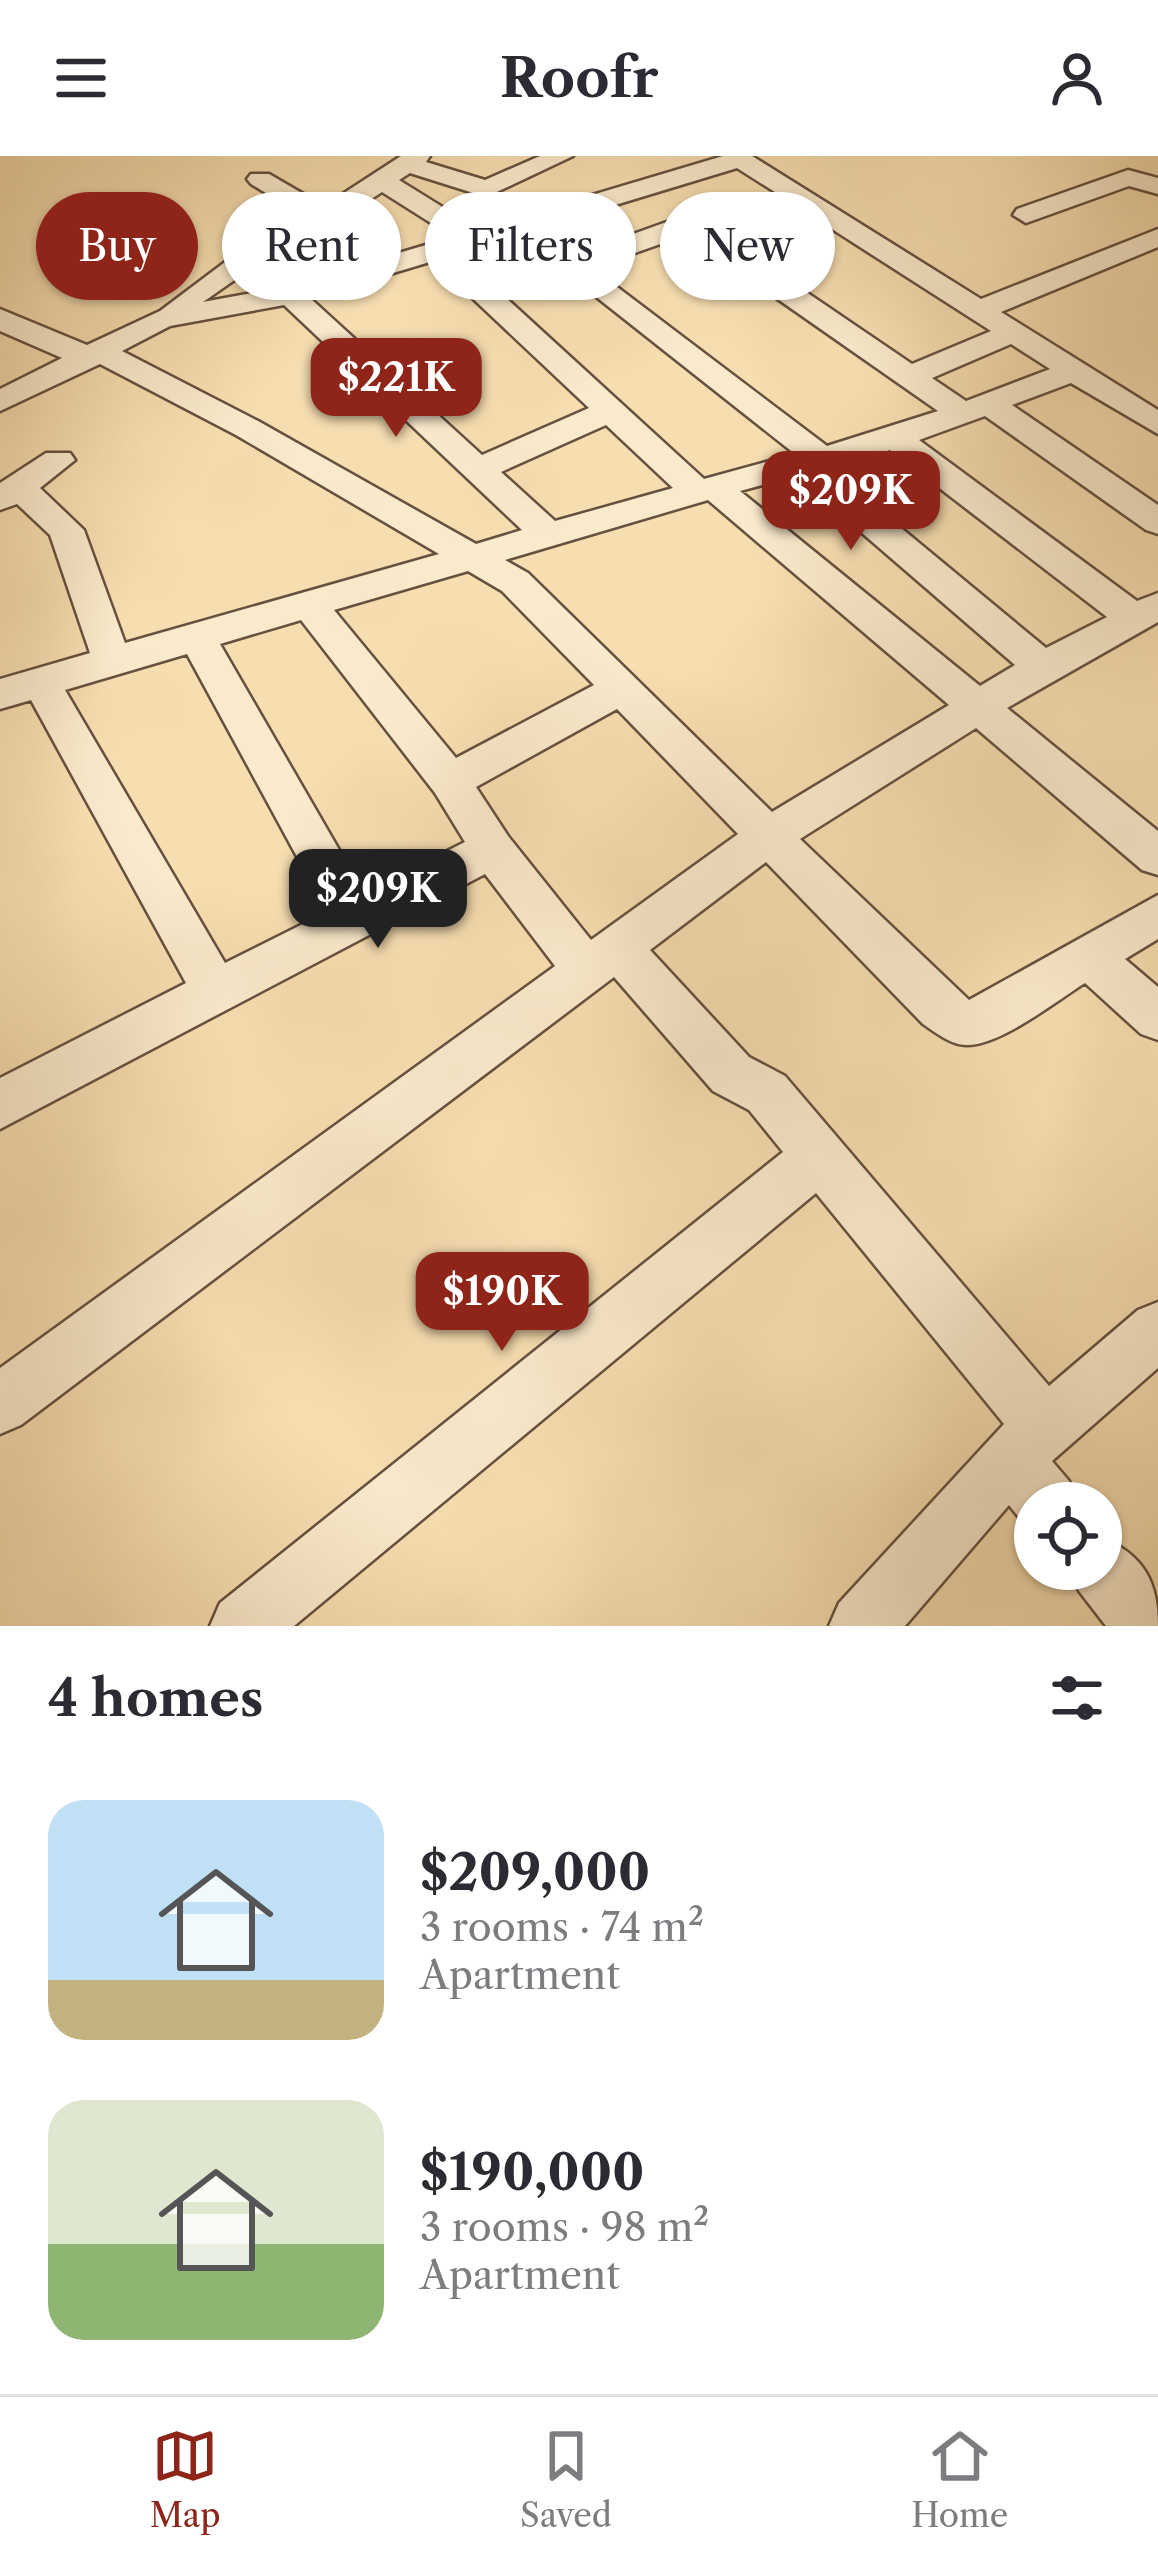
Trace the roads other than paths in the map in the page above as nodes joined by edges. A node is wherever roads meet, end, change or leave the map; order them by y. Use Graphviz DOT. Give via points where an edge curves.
graph roads {
  1 [pos="561,156"];
  2 [pos="737,158"];
  3 [pos="413,160"];
  4 [pos="260,178"];
  5 [pos="383,181"];
  6 [pos="1158,186"];
  7 [pos="283,192"];
  8 [pos="365,192"];
  9 [pos="626,192"];
  10 [pos="791,192"];
  11 [pos="425,208"];
  12 [pos="1026,215"];
  13 [pos="835,219"];
  14 [pos="1158,237"];
  15 [pos="222,276"];
  16 [pos="263,300"];
  17 [pos="295,300"];
  18 [pos="491,300"];
  19 [pos="614,300"];
  20 [pos="799,300"];
  21 [pos="980,310"];
  22 [pos="0,318"];
  23 [pos="162,319"];
  24 [pos="1014,332"];
  25 [pos="88,356"];
  26 [pos="1074,371"];
  27 [pos="909,376"];
  28 [pos="0,401"];
  29 [pos="976,409"];
  30 [pos="610,411"];
  31 [pos="1158,424"];
  32 [pos="895,438"];
  33 [pos="58,460"];
  34 [pos="815,463"];
  35 [pos="477,470"];
  36 [pos="706,490"];
  37 [pos="9,492"];
  38 [pos="1158,522"];
  39 [pos="548,536"];
  40 [pos="477,556"];
  41 [pos="309,604"];
  42 [pos="1146,612"];
  43 [pos="196,637"];
  44 [pos="112,661"];
  45 [pos="1043,667"];
  46 [pos="20,688"];
  47 [pos="623,688"];
  48 [pos="978,707"];
  49 [pos="450,781"];
  50 [pos="770,835"];
  51 [pos="492,849"];
  52 [pos="1158,857"];
  53 [pos="1158,915"];
  54 [pos="353,918"];
  55 [pos="1088,956"];
  56 [pos="603,960"];
  57 [pos="214,990"];
  58 [pos="1158,1018"];
  59 [pos="0,1104"];
  60 [pos="821,1155"];
  61 [pos="1158,1330"];
  62 [pos="0,1404"];
  63 [pos="1034,1462"];
  64 [pos="1118,1590"];
  65 [pos="243,1626"];
  66 [pos="862,1626"];
  67 [pos="1147,1626"];
  1 -- 3 [label="street" via="486,189"];
  2 -- 9 [label="street"];
  2 -- 10 [label="street"];
  3 -- 5 [label="street"];
  4 -- 7 [label="street"];
  5 -- 8 [label="street"];
  5 -- 11 [label="street"];
  6 -- 12 [label="street" via="1128,178"];
  13 -- 21 [label="street"];
  14 -- 21 [label="street"];
  15 -- 23 [label="street"];
  16 -- 23 [label="street"];
  17 -- 35 [label="street"];
  18 -- 30 [label="street"];
  19 -- 34 [label="street"];
  20 -- 27 [label="street"];
  21 -- 24 [label="street"];
  22 -- 25 [label="street"];
  23 -- 25 [label="street"];
  24 -- 26 [label="street"];
  24 -- 27 [label="street"];
  25 -- 28 [label="street"];
  25 -- 40 [label="street" via="106,355"];
  26 -- 29 [label="street"];
  26 -- 31 [label="street"];
  27 -- 29 [label="street"];
  29 -- 32 [label="street"];
  29 -- 38 [label="street"];
  30 -- 35 [label="street"];
  30 -- 36 [label="street"];
  32 -- 34 [label="street"];
  32 -- 42 [label="street"];
  33 -- 37 [label="street"];
  34 -- 36 [label="street"];
  34 -- 45 [label="street"];
  35 -- 39 [label="street"];
  36 -- 39 [label="street"];
  36 -- 48 [label="street"];
  37 -- 44 [label="street" via="66,530"];
  39 -- 40 [label="street"];
  40 -- 41 [label="street"];
  40 -- 47 [label="street" via="514,581"];
  41 -- 43 [label="street"];
  41 -- 49 [label="street"];
  42 -- 45 [label="street"];
  43 -- 44 [label="street"];
  43 -- 54 [label="street"];
  44 -- 46 [label="street"];
  45 -- 48 [label="street"];
  46 -- 57 [label="street"];
  47 -- 49 [label="street"];
  47 -- 50 [label="street"];
  48 -- 50 [label="street"];
  48 -- 52 [label="street"];
  49 -- 51 [label="street"];
  50 -- 55 [label="street" via="964,1023"];
  50 -- 56 [label="street"];
  51 -- 54 [label="street"];
  51 -- 56 [label="street"];
  53 -- 55 [label="street"];
  54 -- 57 [label="street"];
  55 -- 58 [label="street"];
  56 -- 60 [label="street" via="730,1075 767,1094"];
  56 -- 62 [label="street"];
  57 -- 59 [label="street"];
  60 -- 63 [label="street"];
  60 -- 65 [label="street"];
  61 -- 63 [label="street"];
  63 -- 66 [label="street"];
  64 -- 67 [label="street"];
}
